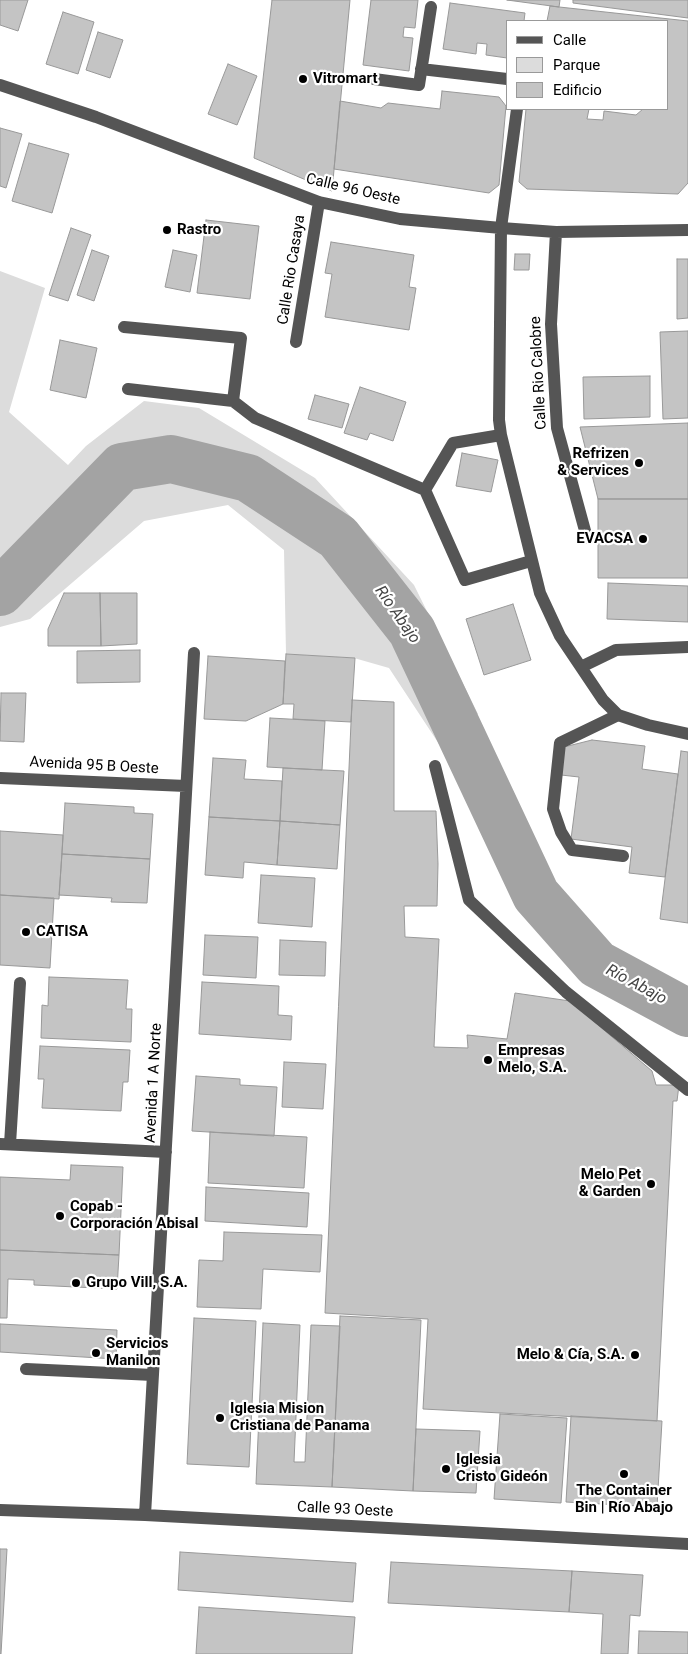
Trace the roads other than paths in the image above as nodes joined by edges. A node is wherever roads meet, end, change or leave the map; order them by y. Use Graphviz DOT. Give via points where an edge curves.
graph roads {
  1 [pos="431,7"];
  2 [pos="421,69"];
  3 [pos="374,78"];
  4 [pos="506,79"];
  5 [pos="0,85"];
  6 [pos="517,110"];
  7 [pos="319,202"];
  8 [pos="501,228"];
  9 [pos="688,230"];
  10 [pos="556,232"];
  11 [pos="124,327"];
  12 [pos="296,342"];
  13 [pos="128,389"];
  14 [pos="233,401"];
  15 [pos="501,435"];
  16 [pos="425,490"];
  17 [pos="587,538"];
  18 [pos="531,561"];
  19 [pos="688,647"];
  20 [pos="194,653"];
  21 [pos="581,667"];
  22 [pos="618,715"];
  23 [pos="688,734"];
  24 [pos="435,766"];
  25 [pos="0,778"];
  26 [pos="186,786"];
  27 [pos="623,856"];
  28 [pos="20,983"];
  29 [pos="688,1090"];
  30 [pos="5,1144"];
  31 [pos="166,1152"];
  32 [pos="26,1369"];
  33 [pos="153,1375"];
  34 [pos="0,1510"];
  35 [pos="146,1515"];
  36 [pos="688,1544"];
  1 -- 2 [label="street"];
  2 -- 3 [label="street" via="419,85"];
  2 -- 4 [label="street"];
  5 -- 7 [label="street, Calle 96 Oeste"];
  6 -- 8 [label="street"];
  7 -- 8 [label="street, Calle 96 Oeste" via="400,219"];
  7 -- 12 [label="street, Calle Rio Casaya"];
  8 -- 10 [label="street, Calle 96 Oeste"];
  8 -- 15 [label="street"];
  9 -- 10 [label="street, Calle 96 Oeste"];
  10 -- 17 [label="street, Calle Rio Calobre" via="551,324 557,428"];
  11 -- 14 [label="street" via="241,338"];
  13 -- 14 [label="street"];
  14 -- 16 [label="street" via="255,418"];
  15 -- 16 [label="street" via="454,443"];
  15 -- 18 [label="street"];
  16 -- 18 [label="street" via="465,580"];
  18 -- 21 [label="street" via="540,593 560,636"];
  19 -- 21 [label="street" via="616,650"];
  20 -- 26 [label="street, Avenida 1 A Norte"];
  21 -- 22 [label="street" via="603,700"];
  22 -- 23 [label="street"];
  22 -- 27 [label="street" via="560,743 553,809 572,850"];
  24 -- 29 [label="street" via="469,900 566,992"];
  25 -- 26 [label="street, Avenida 95 B Oeste"];
  26 -- 31 [label="street, Avenida 1 A Norte"];
  28 -- 30 [label="street"];
  30 -- 31 [label="street"];
  31 -- 33 [label="street, Avenida 1 A Norte"];
  32 -- 33 [label="street"];
  33 -- 35 [label="street, Avenida 1 A Norte"];
  34 -- 35 [label="street, Calle 93 Oeste"];
  35 -- 36 [label="street, Calle 93 Oeste"];
}
